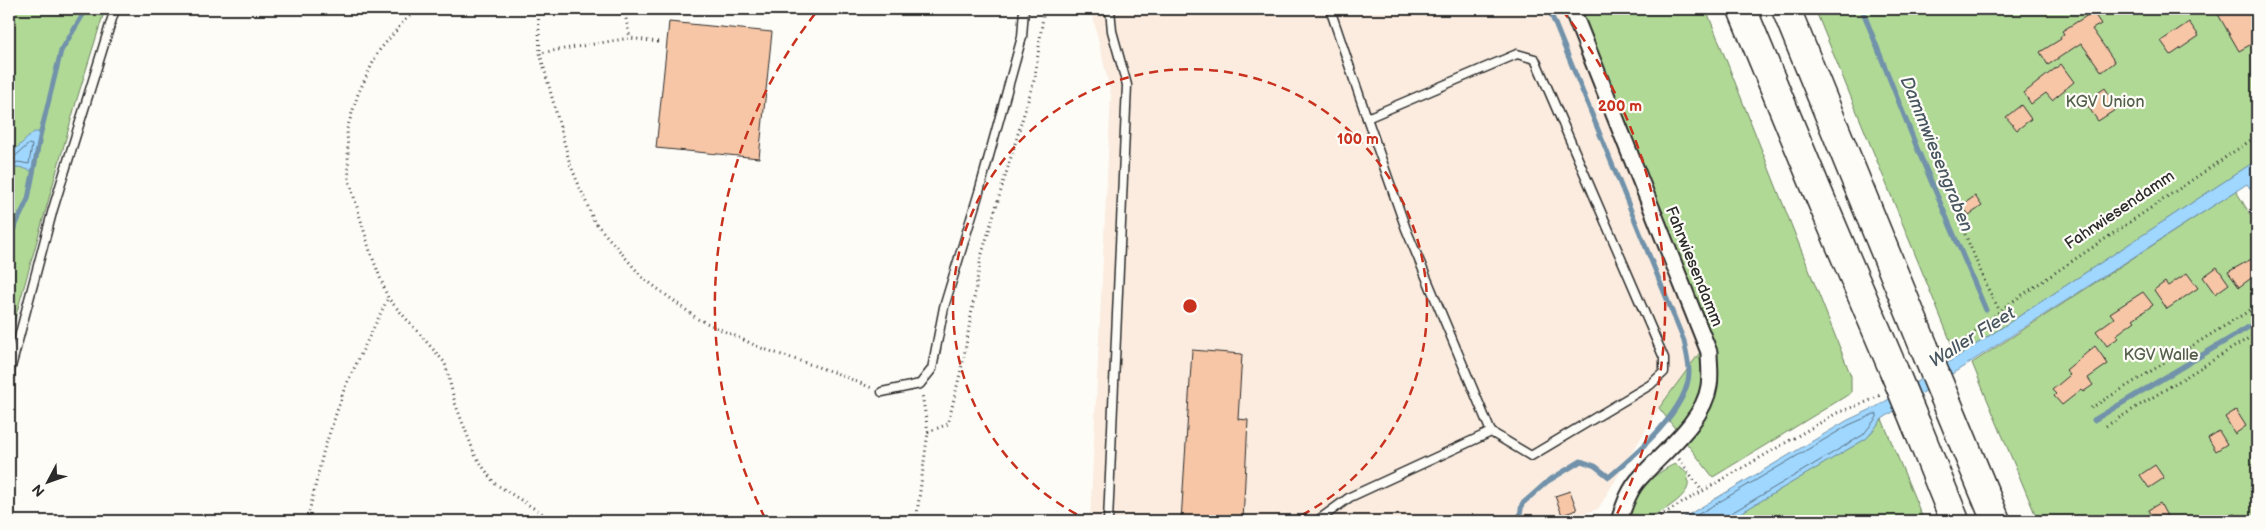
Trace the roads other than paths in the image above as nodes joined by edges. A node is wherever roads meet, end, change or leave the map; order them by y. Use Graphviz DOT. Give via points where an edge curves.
graph roads {
  1 [pos="115,9"];
  2 [pos="1024,9"];
  3 [pos="1110,9"];
  4 [pos="1330,9"];
  5 [pos="1572,9"];
  6 [pos="1742,9"];
  7 [pos="1786,9"];
  8 [pos="1367,118"];
  9 [pos="882,392"];
  10 [pos="9,417"];
  11 [pos="1491,432"];
  12 [pos="9,506"];
  13 [pos="1951,517"];
  14 [pos="11,521"];
  15 [pos="1108,521"];
  16 [pos="1317,521"];
  17 [pos="1619,521"];
  18 [pos="1996,521"];
  1 -- 10 [label="lane" via="53,210 10,371"];
  2 -- 9 [label="lane" via="1022,37 944,307 932,369 920,384"];
  3 -- 15 [label="lane" via="1112,31 1127,85"];
  4 -- 8 [label="lane"];
  5 -- 17 [label="street, Fahrwiesendamm" via="1710,352 1709,387 1697,415 1669,450 1639,478 1626,499"];
  6 -- 13 [label="highway, bridge" via="1916,424"];
  7 -- 18 [label="highway, bridge"];
  8 -- 11 [label="lane" via="1406,229"];
  8 -- 11 [label="lane" via="1517,54 1535,60 1664,358 1664,372 1650,386 1531,456"];
  11 -- 16 [label="lane" via="1350,498"];
  12 -- 14 [label="lane"];
}
